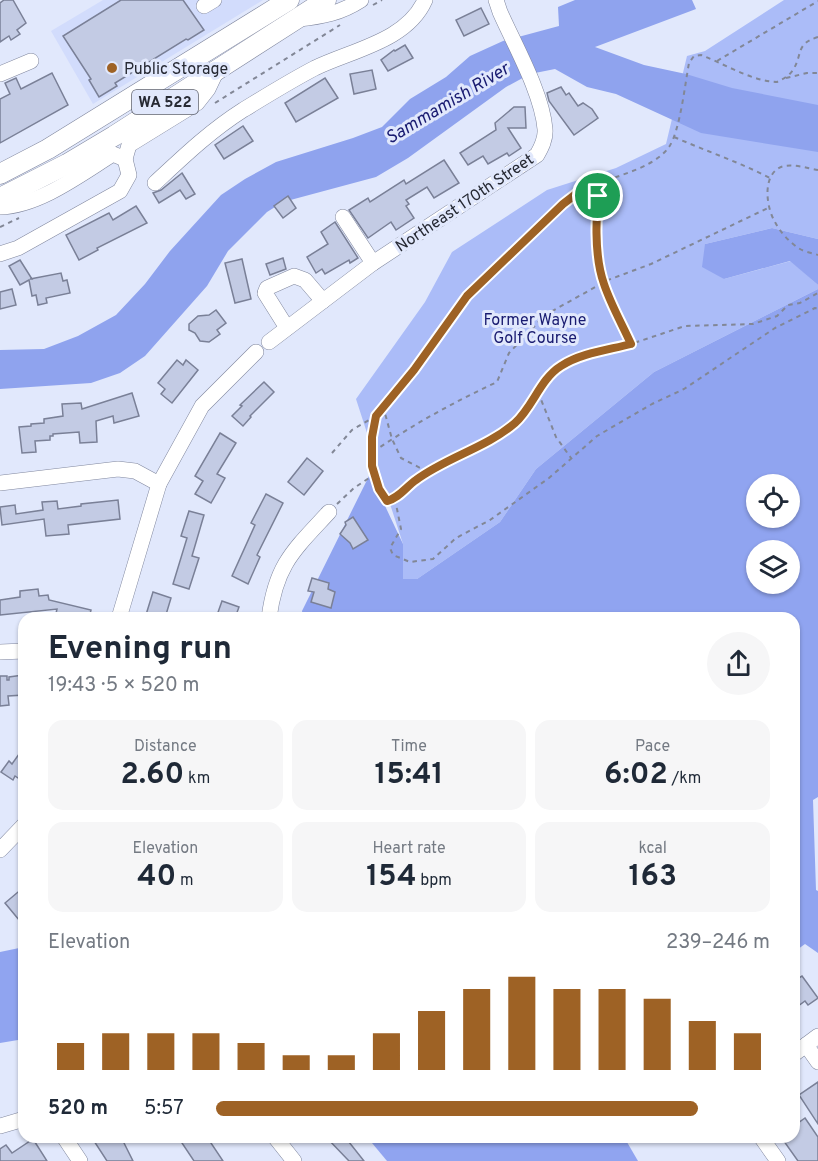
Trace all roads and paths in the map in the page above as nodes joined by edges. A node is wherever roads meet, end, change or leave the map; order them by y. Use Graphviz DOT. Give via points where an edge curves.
graph roads {
  1 [pos="326,0"];
  2 [pos="382,0"];
  3 [pos="425,0"];
  4 [pos="818,1"];
  5 [pos="363,5"];
  6 [pos="498,6"];
  7 [pos="292,9"];
  8 [pos="345,22"];
  9 [pos="818,37"];
  10 [pos="31,61"];
  11 [pos="717,61"];
  12 [pos="218,69"];
  13 [pos="818,72"];
  14 [pos="0,74"];
  15 [pos="785,78"];
  16 [pos="207,108"];
  17 [pos="674,137"];
  18 [pos="125,159"];
  19 [pos="818,170"];
  20 [pos="0,174"];
  21 [pos="770,178"];
  22 [pos="601,182"];
  23 [pos="155,183"];
  24 [pos="0,198"];
  25 [pos="0,207"];
  26 [pos="770,207"];
  27 [pos="343,217"];
  28 [pos="0,254"];
  29 [pos="818,255"];
  30 [pos="373,263"];
  31 [pos="603,283"];
  32 [pos="818,293"];
  33 [pos="323,301"];
  34 [pos="818,309"];
  35 [pos="287,328"];
  36 [pos="269,342"];
  37 [pos="631,344"];
  38 [pos="256,352"];
  39 [pos="538,392"];
  40 [pos="383,406"];
  41 [pos="376,416"];
  42 [pos="392,439"];
  43 [pos="373,452"];
  44 [pos="332,453"];
  45 [pos="571,459"];
  46 [pos="428,472"];
  47 [pos="375,474"];
  48 [pos="0,483"];
  49 [pos="159,484"];
  50 [pos="395,499"];
  51 [pos="329,512"];
  52 [pos="122,612"];
  53 [pos="270,612"];
  54 [pos="18,651"];
  55 [pos="0,652"];
  56 [pos="18,831"];
  57 [pos="0,850"];
  58 [pos="806,1045"];
  59 [pos="818,1062"];
  60 [pos="18,1121"];
  61 [pos="0,1126"];
  62 [pos="68,1143"];
  63 [pos="280,1143"];
  64 [pos="765,1143"];
  65 [pos="80,1161"];
  66 [pos="294,1161"];
  67 [pos="778,1161"];
  1 -- 7 [label="main road, WA 522"];
  2 -- 5 [label="path"];
  3 -- 23 [label="street" via="421,10 401,29 313,69 242,111 204,138"];
  4 -- 11 [label="path"];
  5 -- 7 [label="street" via="323,17"];
  6 -- 30 [label="street, Northeast 170th Street" via="533,85 546,131 543,144 537,155"];
  7 -- 12 [label="main road, WA 522"];
  7 -- 20 [label="main road, WA 522"];
  8 -- 16 [label="path"];
  9 -- 15 [label="path" via="799,50 793,71"];
  10 -- 14 [label="street"];
  11 -- 15 [label="path" via="766,82"];
  11 -- 17 [label="path" via="701,55 688,63"];
  12 -- 18 [label="street" via="197,103 129,145"];
  12 -- 24 [label="main road, WA 522" via="67,164"];
  13 -- 15 [label="path"];
  17 -- 21 [label="path"];
  17 -- 22 [label="path" via="668,148 649,163"];
  18 -- 25 [label="street" via="113,154 28,203"];
  18 -- 28 [label="street" via="129,175 120,191 18,248"];
  19 -- 21 [label="path" via="788,166 779,168"];
  21 -- 26 [label="path"];
  22 -- 31 [label="path" via="596,238"];
  22 -- 40 [label="path" via="563,204 467,296"];
  26 -- 29 [label="path" via="773,220 784,235 800,250"];
  26 -- 31 [label="path"];
  27 -- 30 [label="street"];
  30 -- 33 [label="street, Northeast 170th Street"];
  31 -- 37 [label="path"];
  31 -- 42 [label="path" via="545,315 509,353 497,382"];
  32 -- 37 [label="path" via="788,305 777,316 753,324 685,326"];
  33 -- 35 [label="street, Northeast 170th Street"];
  33 -- 35 [label="street" via="305,280 294,276 267,288 265,293"];
  34 -- 45 [label="path" via="775,328 684,389 597,436"];
  35 -- 36 [label="street, Northeast 170th Street"];
  37 -- 39 [label="path" via="560,366"];
  38 -- 49 [label="street" via="202,406"];
  39 -- 45 [label="path" via="556,437"];
  39 -- 46 [label="path" via="516,422"];
  40 -- 41 [label="path"];
  40 -- 42 [label="path"];
  41 -- 44 [label="path" via="352,430"];
  41 -- 47 [label="path" via="372,437"];
  42 -- 43 [label="path"];
  42 -- 46 [label="path" via="400,458"];
  45 -- 50 [label="path" via="490,520 456,538 433,559 410,562 393,555 390,548 401,529"];
  46 -- 50 [label="path"];
  47 -- 50 [label="path" via="387,501"];
  47 -- 51 [label="path"];
  48 -- 49 [label="street" via="118,469 135,471"];
  49 -- 52 [label="street"];
  51 -- 53 [label="street" via="287,558 272,594"];
  54 -- 55 [label="street"];
  56 -- 57 [label="street"];
  58 -- 59 [label="street"];
  60 -- 61 [label="street"];
  62 -- 65 [label="street"];
  63 -- 66 [label="street"];
  64 -- 67 [label="street"];
}
